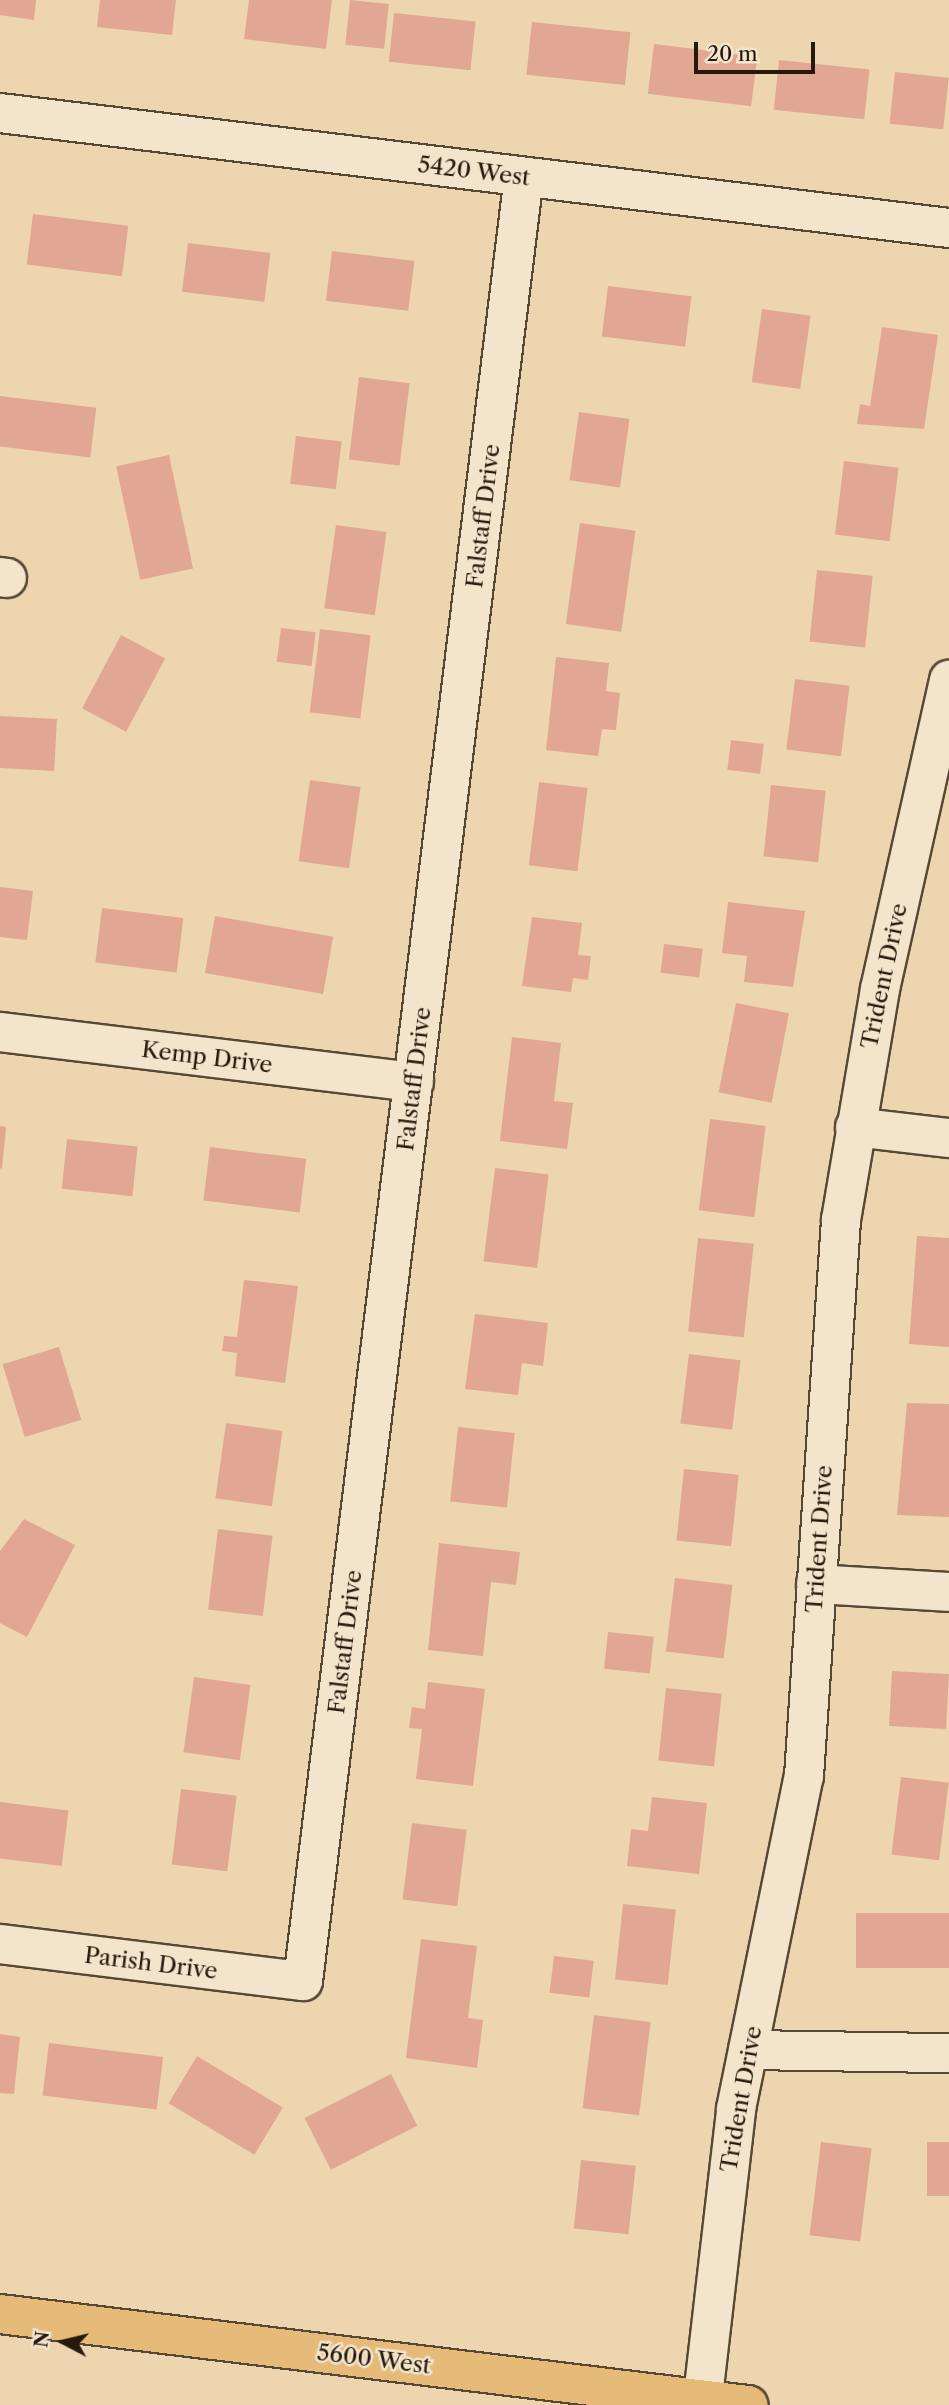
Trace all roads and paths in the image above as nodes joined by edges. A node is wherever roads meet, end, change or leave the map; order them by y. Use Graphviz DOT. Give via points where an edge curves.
graph roads {
  1 [pos="0,113"];
  2 [pos="524,177"];
  3 [pos="949,228"];
  4 [pos="949,680"];
  5 [pos="0,1032"];
  6 [pos="414,1082"];
  7 [pos="855,1127"];
  8 [pos="949,1138"];
  9 [pos="816,1584"];
  10 [pos="949,1592"];
  11 [pos="0,1944"];
  12 [pos="303,1981"];
  13 [pos="748,2050"];
  14 [pos="949,2053"];
  15 [pos="0,2314"];
  16 [pos="702,2402"];
  17 [pos="748,2405"];
  1 -- 2 [label="street, 5420 West"];
  2 -- 3 [label="street, 5420 West"];
  2 -- 6 [label="street, Falstaff Drive"];
  4 -- 7 [label="street, Trident Drive"];
  5 -- 6 [label="street, Kemp Drive"];
  6 -- 12 [label="street, Falstaff Drive"];
  7 -- 8 [label="street"];
  7 -- 9 [label="street, Trident Drive" via="841,1220"];
  9 -- 10 [label="street"];
  9 -- 13 [label="street, Trident Drive" via="804,1776"];
  11 -- 12 [label="street, Parish Drive"];
  13 -- 14 [label="street"];
  13 -- 16 [label="street, Trident Drive"];
  15 -- 16 [label="main road, 5600 West"];
  16 -- 17 [label="main road, 5600 West"];
}
